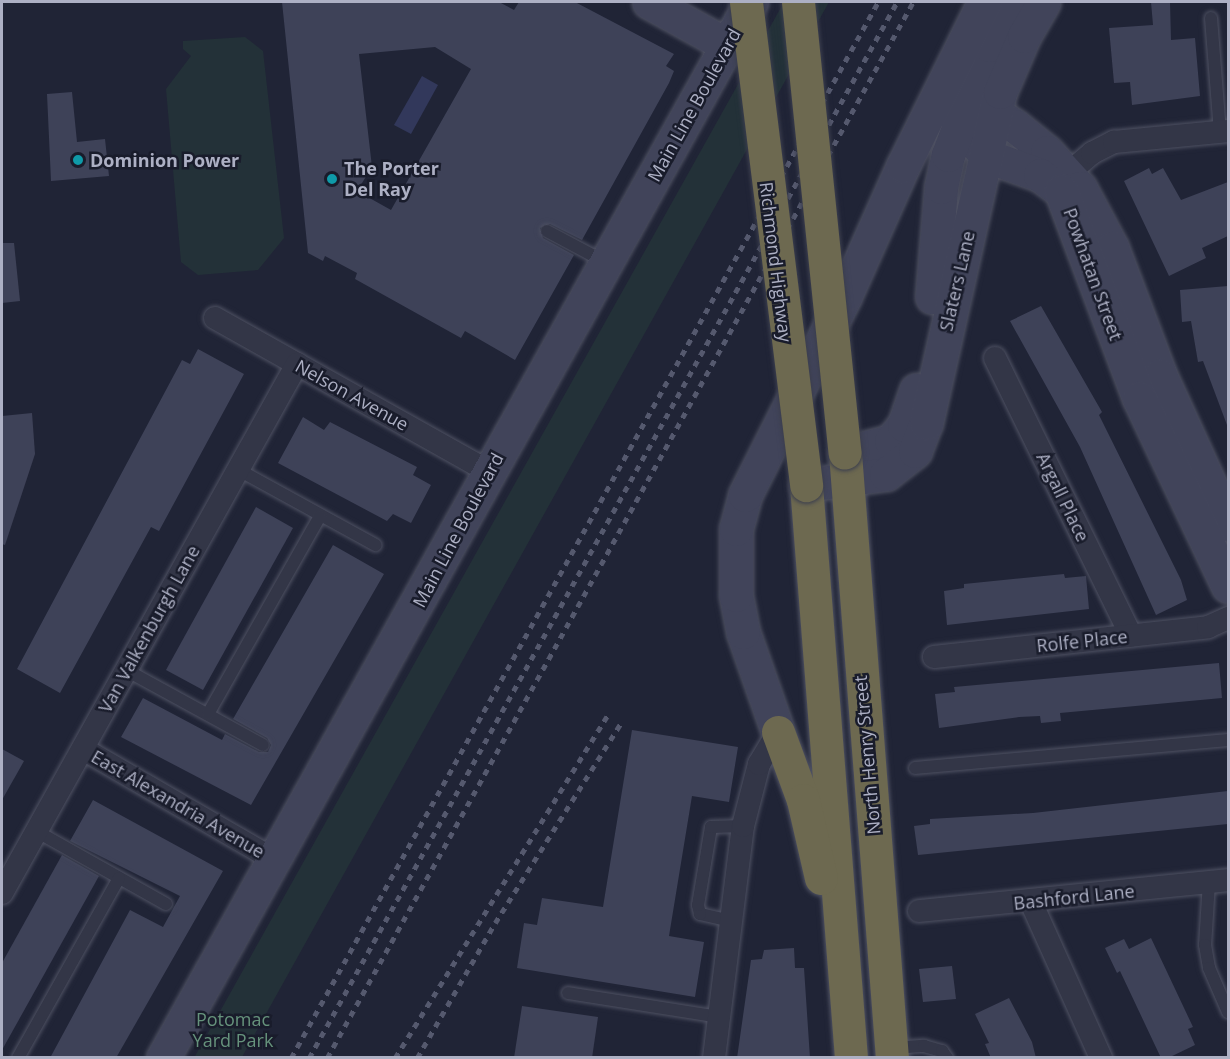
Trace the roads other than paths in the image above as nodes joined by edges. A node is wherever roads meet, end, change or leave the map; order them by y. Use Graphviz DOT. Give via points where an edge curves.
graph roads {
  1 [pos="649,2"];
  2 [pos="746,2"];
  3 [pos="751,2"];
  4 [pos="798,2"];
  5 [pos="984,2"];
  6 [pos="1012,2"];
  7 [pos="1044,2"];
  8 [pos="1211,18"];
  9 [pos="727,45"];
  10 [pos="994,112"];
  11 [pos="958,123"];
  12 [pos="1224,131"];
  13 [pos="987,156"];
  14 [pos="1061,178"];
  15 [pos="547,231"];
  16 [pos="606,263"];
  17 [pos="215,318"];
  18 [pos="995,358"];
  19 [pos="297,364"];
  20 [pos="847,466"];
  21 [pos="237,470"];
  22 [pos="489,472"];
  23 [pos="806,485"];
  24 [pos="320,516"];
  25 [pos="809,522"];
  26 [pos="1221,531"];
  27 [pos="375,545"];
  28 [pos="1228,586"];
  29 [pos="1228,618"];
  30 [pos="1131,636"];
  31 [pos="934,657"];
  32 [pos="126,670"];
  33 [pos="208,714"];
  34 [pos="778,732"];
  35 [pos="1228,740"];
  36 [pos="263,745"];
  37 [pos="82,749"];
  38 [pos="915,768"];
  39 [pos="743,826"];
  40 [pos="36,831"];
  41 [pos="273,859"];
  42 [pos="118,878"];
  43 [pos="1219,881"];
  44 [pos="2,893"];
  45 [pos="1031,902"];
  46 [pos="166,904"];
  47 [pos="919,911"];
  48 [pos="731,921"];
  49 [pos="568,993"];
  50 [pos="845,994"];
  51 [pos="1228,1012"];
  52 [pos="720,1017"];
  53 [pos="892,1053"];
  54 [pos="18,1058"];
  55 [pos="163,1058"];
  56 [pos="714,1058"];
  57 [pos="851,1058"];
  58 [pos="948,1058"];
  59 [pos="1101,1058"];
  1 -- 9 [label="street"];
  2 -- 23 [label="highway, Richmond Highway, bridge"];
  3 -- 9 [label="street, Main Line Boulevard"];
  4 -- 20 [label="highway, bridge"];
  5 -- 34 [label="street" via="908,155 831,326 745,495 736,530 736,596 743,632"];
  6 -- 11 [label="street, Slaters Lane" via="989,45"];
  7 -- 10 [label="street, Slaters Lane" via="1024,36"];
  8 -- 12 [label="lane"];
  9 -- 16 [label="street, Main Line Boulevard"];
  10 -- 11 [label="street"];
  10 -- 13 [label="street, Slaters Lane"];
  10 -- 14 [label="street, Powhatan Street" via="1025,133"];
  11 -- 13 [label="street"];
  11 -- 20 [label="street, Slaters Lane" via="941,187 934,287 911,410 891,441"];
  12 -- 14 [label="street" via="1114,142"];
  13 -- 14 [label="street" via="1040,175"];
  13 -- 20 [label="street, Slaters Lane" via="915,451 886,474"];
  14 -- 26 [label="street, Powhatan Street" via="1139,398"];
  15 -- 16 [label="lane"];
  16 -- 22 [label="street, Main Line Boulevard"];
  17 -- 19 [label="street, Nelson Avenue"];
  18 -- 30 [label="street, Argall Place"];
  19 -- 21 [label="street, Van Valkenburgh Lane"];
  19 -- 22 [label="street, Nelson Avenue"];
  20 -- 23 [label="street, Slaters Lane"];
  20 -- 53 [label="highway, North Henry Street" via="859,662"];
  21 -- 24 [label="lane"];
  21 -- 32 [label="street, Van Valkenburgh Lane"];
  22 -- 41 [label="street, Main Line Boulevard"];
  23 -- 25 [label="highway, Richmond Highway"];
  24 -- 27 [label="lane"];
  24 -- 33 [label="lane"];
  25 -- 50 [label="highway, North Henry Street"];
  26 -- 28 [label="street, Powhatan Street"];
  29 -- 30 [label="street, Rolfe Place" via="1208,627"];
  30 -- 31 [label="street, Rolfe Place"];
  32 -- 33 [label="lane"];
  32 -- 37 [label="street, Van Valkenburgh Lane"];
  33 -- 36 [label="lane"];
  34 -- 39 [label="street" via="759,764"];
  34 -- 50 [label="highway" via="803,800"];
  35 -- 38 [label="lane"];
  37 -- 40 [label="street, Van Valkenburgh Lane"];
  37 -- 41 [label="street, East Alexandria Avenue"];
  39 -- 48 [label="street"];
  39 -- 48 [label="lane" via="711,827 698,904 700,914"];
  40 -- 42 [label="lane"];
  40 -- 44 [label="street, Van Valkenburgh Lane"];
  41 -- 55 [label="street, Main Line Boulevard"];
  42 -- 46 [label="lane"];
  42 -- 54 [label="lane"];
  43 -- 45 [label="street, Bashford Lane"];
  43 -- 51 [label="lane" via="1205,945 1209,968"];
  45 -- 47 [label="street, Bashford Lane"];
  45 -- 59 [label="street"];
  48 -- 52 [label="street"];
  49 -- 52 [label="lane"];
  50 -- 57 [label="highway, North Henry Street"];
  52 -- 56 [label="street"];
  53 -- 58 [label="lane" via="924,1046 942,1051"];
}
